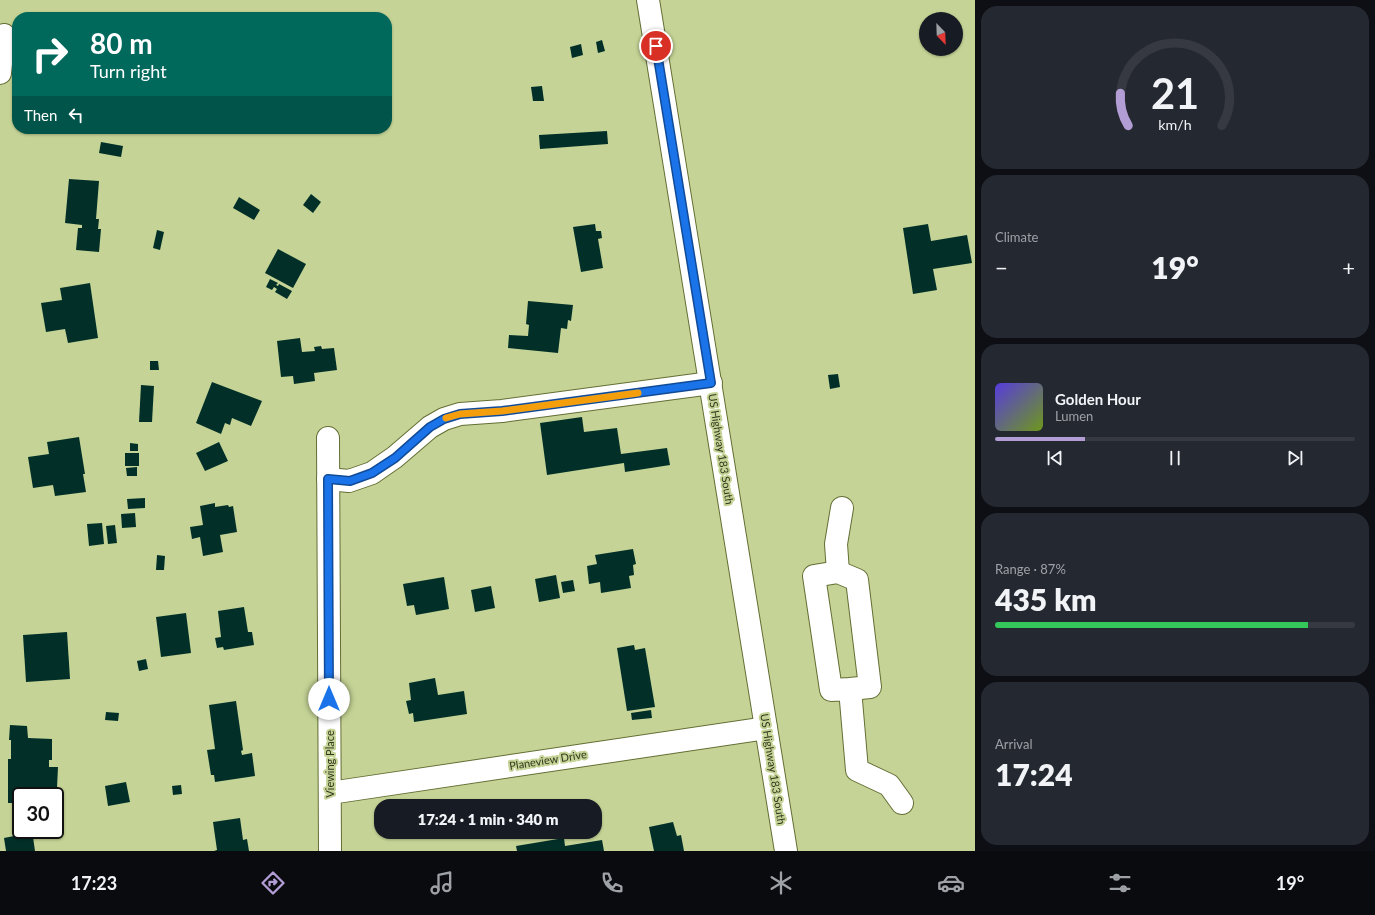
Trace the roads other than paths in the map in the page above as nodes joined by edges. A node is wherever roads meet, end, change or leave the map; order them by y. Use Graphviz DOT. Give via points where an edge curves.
graph roads {
  1 [pos="648,0"];
  2 [pos="4,35"];
  3 [pos="0,73"];
  4 [pos="711,383"];
  5 [pos="328,438"];
  6 [pos="328,479"];
  7 [pos="842,508"];
  8 [pos="838,572"];
  9 [pos="850,689"];
  10 [pos="766,728"];
  11 [pos="330,793"];
  12 [pos="902,803"];
  13 [pos="330,851"];
  14 [pos="786,851"];
  1 -- 4 [label="main road, US Highway 183 South"];
  2 -- 3 [label="main road"];
  4 -- 6 [label="main road" via="502,411 460,414 430,427 395,458 372,473 350,481"];
  4 -- 10 [label="main road, US Highway 183 South"];
  5 -- 6 [label="main road, Viewing Place"];
  6 -- 11 [label="main road, Viewing Place"];
  7 -- 8 [label="main road" via="836,544"];
  8 -- 9 [label="main road" via="857,580 870,686"];
  8 -- 9 [label="main road" via="814,576 831,690"];
  9 -- 12 [label="main road" via="857,770 889,785"];
  10 -- 11 [label="main road, Planeview Drive"];
  10 -- 14 [label="main road, US Highway 183 South"];
  11 -- 13 [label="main road, Viewing Place"];
}
